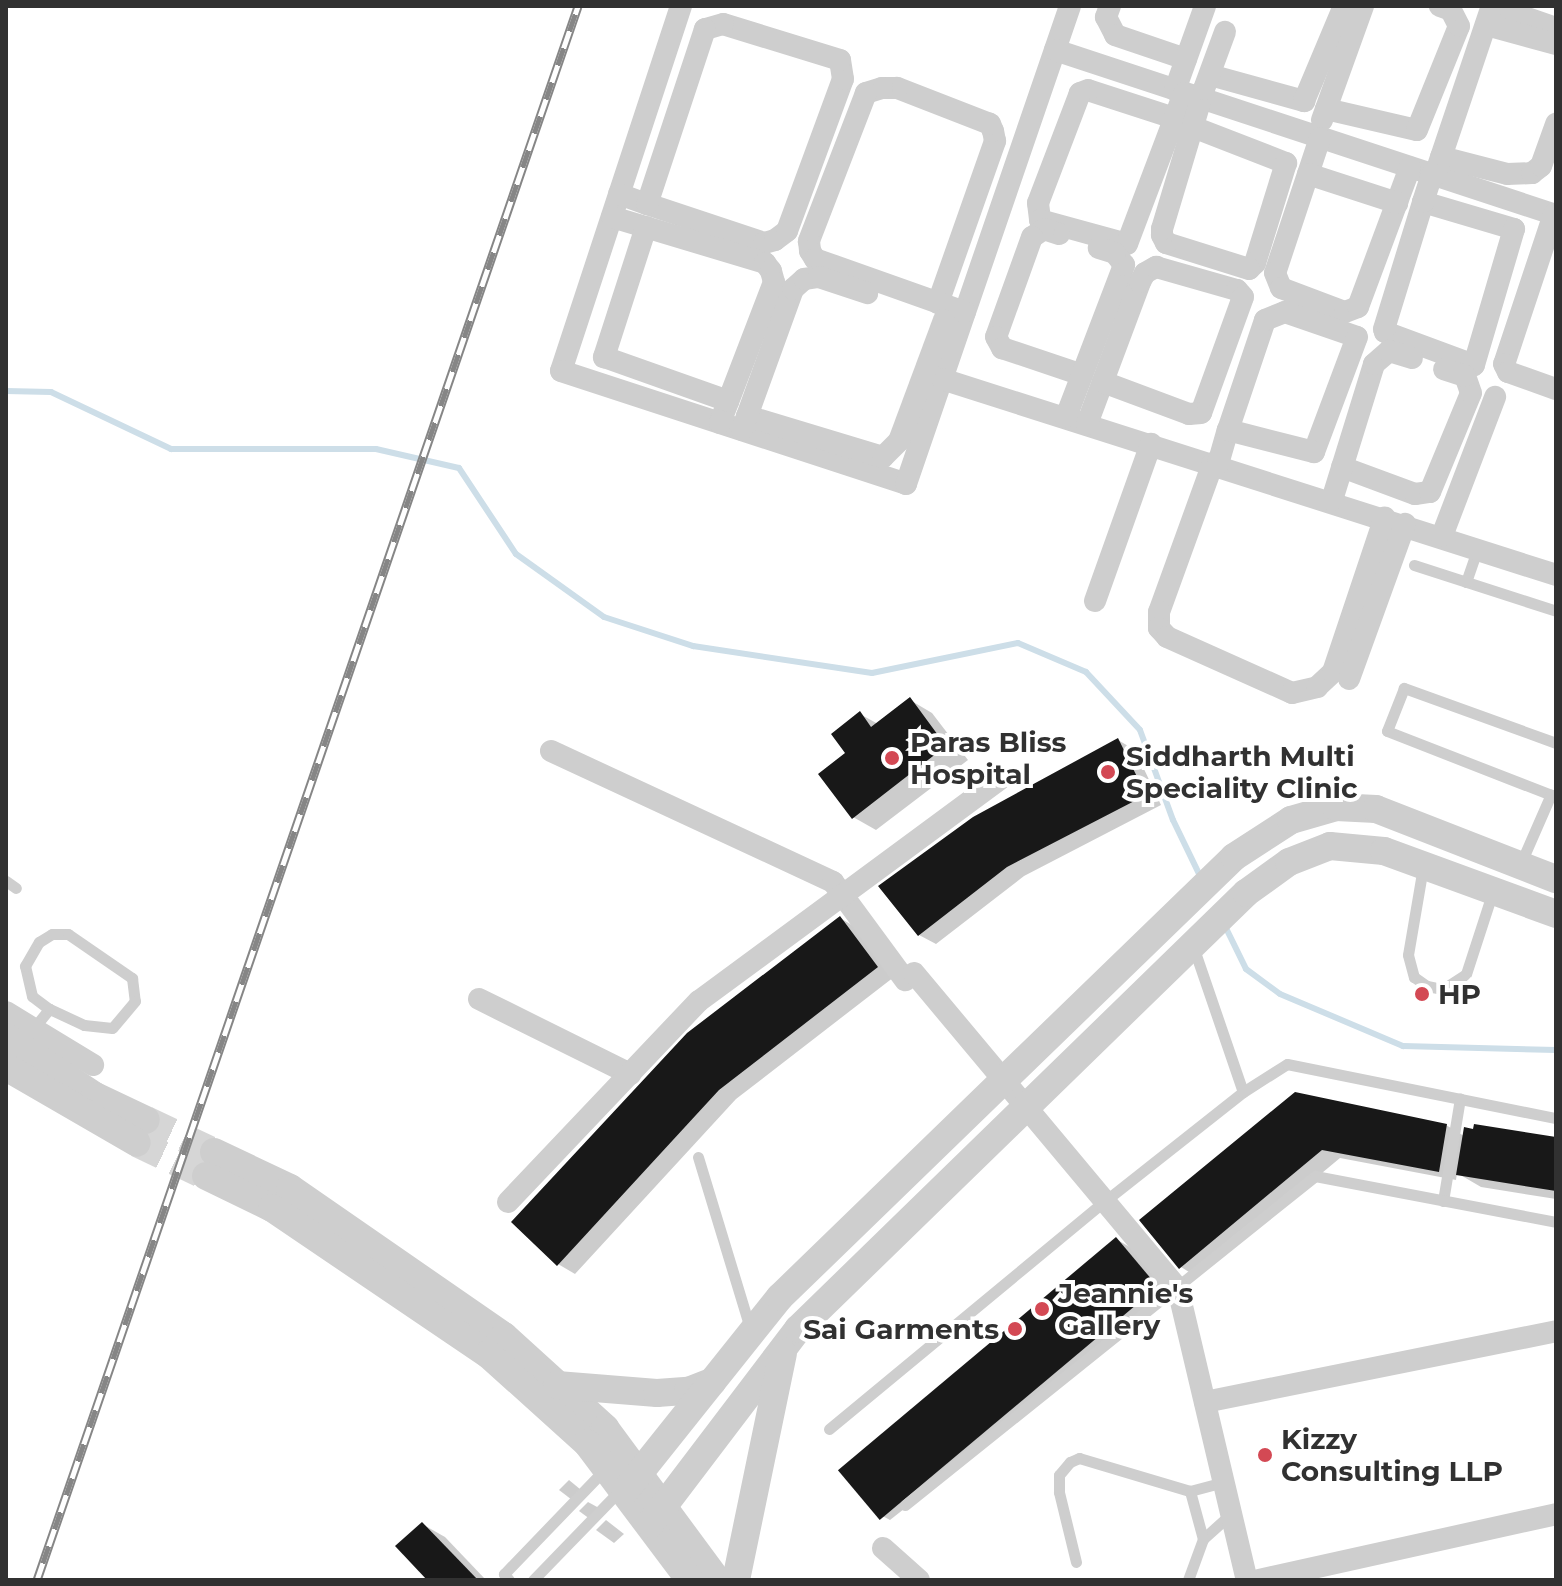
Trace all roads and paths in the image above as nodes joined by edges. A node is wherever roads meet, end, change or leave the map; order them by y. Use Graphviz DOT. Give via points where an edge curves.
graph roads {
  1 [pos="681,6"];
  2 [pos="1070,6"];
  3 [pos="1110,6"];
  4 [pos="1205,6"];
  5 [pos="1344,6"];
  6 [pos="1363,6"];
  7 [pos="1440,6"];
  8 [pos="1490,12"];
  9 [pos="1556,28"];
  10 [pos="1225,32"];
  11 [pos="1556,44"];
  12 [pos="1055,50"];
  13 [pos="1186,59"];
  14 [pos="1210,75"];
  15 [pos="1187,94"];
  16 [pos="1326,109"];
  17 [pos="1184,122"];
  18 [pos="1556,124"];
  19 [pos="1318,137"];
  20 [pos="1410,167"];
  21 [pos="1436,169"];
  22 [pos="1308,174"];
  23 [pos="619,194"];
  24 [pos="1423,202"];
  25 [pos="1397,203"];
  26 [pos="647,204"];
  27 [pos="1554,210"];
  28 [pos="612,217"];
  29 [pos="646,227"];
  30 [pos="1551,241"];
  31 [pos="952,315"];
  32 [pos="1092,378"];
  33 [pos="942,379"];
  34 [pos="1556,389"];
  35 [pos="1495,397"];
  36 [pos="728,401"];
  37 [pos="1077,421"];
  38 [pos="720,423"];
  39 [pos="745,423"];
  40 [pos="1228,430"];
  41 [pos="1151,444"];
  42 [pos="1215,464"];
  43 [pos="1342,467"];
  44 [pos="1332,500"];
  45 [pos="1395,520"];
  46 [pos="1442,536"];
  47 [pos="1478,548"];
  48 [pos="1414,565"];
  49 [pos="1556,575"];
  50 [pos="1466,582"];
  51 [pos="1095,601"];
  52 [pos="1556,611"];
  53 [pos="1349,679"];
  54 [pos="1556,743"];
  55 [pos="551,751"];
  56 [pos="999,780"];
  57 [pos="1553,796"];
  58 [pos="1424,865"];
  59 [pos="1520,866"];
  60 [pos="1556,879"];
  61 [pos="1493,891"];
  62 [pos="842,894"];
  63 [pos="1556,914"];
  64 [pos="1198,940"];
  65 [pos="479,999"];
  66 [pos="49,1009"];
  67 [pos="6,1012"];
  68 [pos="19,1033"];
  69 [pos="93,1065"];
  70 [pos="6,1067"];
  71 [pos="630,1074"];
  72 [pos="1005,1080"];
  73 [pos="1243,1092"];
  74 [pos="1460,1098"];
  75 [pos="1027,1106"];
  76 [pos="1556,1118"];
  77 [pos="698,1157"];
  78 [pos="1105,1201"];
  79 [pos="1443,1201"];
  80 [pos="508,1202"];
  81 [pos="1556,1222"];
  82 [pos="1178,1289"];
  83 [pos="1556,1331"];
  84 [pos="752,1333"];
  85 [pos="785,1346"];
  86 [pos="712,1382"];
  87 [pos="557,1385"];
  88 [pos="1205,1402"];
  89 [pos="829,1429"];
  90 [pos="623,1480"];
  91 [pos="1224,1482"];
  92 [pos="1190,1491"];
  93 [pos="905,1505"];
  94 [pos="657,1514"];
  95 [pos="1231,1514"];
  96 [pos="1556,1514"];
  97 [pos="1203,1539"];
  98 [pos="883,1548"];
  99 [pos="1076,1562"];
  100 [pos="1319,1574"];
  101 [pos="509,1580"];
  102 [pos="533,1580"];
  103 [pos="690,1580"];
  104 [pos="717,1580"];
  105 [pos="736,1580"];
  106 [pos="919,1580"];
  107 [pos="1188,1580"];
  108 [pos="1247,1580"];
  109 [pos="1259,1580"];
  1 -- 23 [label="street"];
  2 -- 12 [label="street"];
  3 -- 13 [label="street" via="1106,17 1115,35"];
  4 -- 13 [label="street"];
  5 -- 14 [label="street" via="1304,101"];
  6 -- 16 [label="street"];
  7 -- 16 [label="street" via="1451,10 1459,26 1417,130 1409,133"];
  8 -- 9 [label="street"];
  8 -- 11 [label="street"];
  8 -- 21 [label="street"];
  10 -- 14 [label="street"];
  12 -- 15 [label="street"];
  12 -- 31 [label="street"];
  13 -- 15 [label="street"];
  14 -- 15 [label="street"];
  15 -- 17 [label="street"];
  15 -- 19 [label="street"];
  16 -- 19 [label="street"];
  17 -- 17 [label="street" via="1162,235 1166,243 1249,269 1286,163"];
  17 -- 17 [label="street" via="1127,244 1040,220 1038,203 1080,93 1088,90"];
  18 -- 21 [label="street" via="1541,166 1532,173"];
  19 -- 20 [label="street"];
  19 -- 22 [label="street"];
  20 -- 21 [label="street"];
  20 -- 25 [label="street"];
  21 -- 24 [label="street"];
  21 -- 27 [label="street"];
  22 -- 25 [label="street"];
  22 -- 25 [label="street" via="1277,282 1345,312 1358,307"];
  23 -- 26 [label="street"];
  23 -- 28 [label="street"];
  24 -- 24 [label="street" via="1385,332 1474,365 1514,229"];
  26 -- 26 [label="street" via="705,29 723,24 840,60 843,79 787,231 775,240 764,243"];
  27 -- 30 [label="street"];
  28 -- 29 [label="street"];
  28 -- 38 [label="street" via="561,371"];
  29 -- 36 [label="street" via="604,357"];
  29 -- 36 [label="street" via="765,263 771,271 774,282"];
  30 -- 34 [label="street" via="1504,364 1508,372"];
  31 -- 31 [label="street" via="815,259 810,251 809,241 866,93 897,88 990,124 993,131 995,141"];
  31 -- 33 [label="street"];
  31 -- 39 [label="street" via="899,441 883,457"];
  31 -- 39 [label="street" via="819,277 804,279 793,289"];
  32 -- 32 [label="street" via="1124,265 1115,253 1044,229 1032,237 996,337 1002,348"];
  32 -- 32 [label="street" via="1145,273 1156,267 1237,290 1243,297 1201,413 1189,414"];
  32 -- 37 [label="street"];
  33 -- 37 [label="street"];
  33 -- 39 [label="street" via="906,484"];
  35 -- 46 [label="street"];
  36 -- 38 [label="street"];
  37 -- 41 [label="street"];
  38 -- 39 [label="street"];
  40 -- 40 [label="street" via="1265,320 1285,312 1357,337 1358,346 1314,452"];
  40 -- 42 [label="street"];
  41 -- 42 [label="street"];
  41 -- 51 [label="street"];
  42 -- 44 [label="street"];
  42 -- 45 [label="street" via="1159,612 1159,628 1167,637 1292,693 1317,687 1333,672"];
  43 -- 43 [label="street" via="1380,354 1389,351 1465,376 1470,384 1430,492 1415,494"];
  43 -- 44 [label="street"];
  44 -- 45 [label="street"];
  45 -- 46 [label="street"];
  45 -- 53 [label="street"];
  46 -- 47 [label="street"];
  47 -- 49 [label="street"];
  47 -- 50 [label="lane"];
  48 -- 50 [label="lane"];
  50 -- 52 [label="lane"];
  54 -- 57 [label="lane" via="1404,688 1387,731"];
  55 -- 62 [label="street" via="833,882"];
  56 -- 62 [label="street"];
  57 -- 59 [label="lane"];
  58 -- 61 [label="street"];
  58 -- 61 [label="lane" via="1408,955 1414,977 1427,986 1443,989 1466,974"];
  58 -- 64 [label="street" via="1384,851 1330,846 1289,862 1246,893"];
  59 -- 60 [label="street"];
  59 -- 72 [label="street" via="1376,809 1336,807 1291,820 1225,866"];
  61 -- 63 [label="street"];
  62 -- 71 [label="street" via="699,1001"];
  62 -- 72 [label="street"];
  64 -- 73 [label="lane"];
  64 -- 75 [label="street"];
  65 -- 71 [label="street"];
  66 -- 66 [label="lane" via="32,996 25,966 39,942 52,934 68,934 132,978 135,1001 112,1028 84,1025"];
  66 -- 68 [label="lane"];
  67 -- 68 [label="street"];
  68 -- 69 [label="street"];
  68 -- 70 [label="street" via="141,1132"];
  71 -- 80 [label="street"];
  72 -- 75 [label="street"];
  72 -- 84 [label="street" via="780,1297"];
  73 -- 74 [label="lane" via="1287,1064"];
  73 -- 78 [label="lane"];
  74 -- 76 [label="lane"];
  74 -- 79 [label="lane"];
  75 -- 78 [label="street"];
  75 -- 85 [label="street"];
  77 -- 84 [label="lane"];
  78 -- 82 [label="street"];
  78 -- 89 [label="lane"];
  79 -- 81 [label="lane"];
  79 -- 82 [label="lane" via="1315,1176"];
  82 -- 88 [label="street"];
  82 -- 93 [label="lane"];
  83 -- 88 [label="street"];
  84 -- 86 [label="street"];
  85 -- 94 [label="street"];
  85 -- 105 [label="street"];
  86 -- 87 [label="street" via="688,1391 657,1393"];
  86 -- 90 [label="street"];
  87 -- 90 [label="street" via="605,1428"];
  87 -- 90 [label="street" via="504,1336 290,1188 210,1164 488,1354"];
  88 -- 91 [label="street"];
  90 -- 94 [label="street"];
  90 -- 101 [label="lane" via="504,1574"];
  90 -- 102 [label="lane"];
  91 -- 92 [label="lane"];
  91 -- 95 [label="street"];
  92 -- 97 [label="lane"];
  92 -- 99 [label="lane" via="1079,1458 1070,1462 1059,1475 1059,1492"];
  94 -- 103 [label="street"];
  94 -- 104 [label="street"];
  95 -- 97 [label="lane"];
  95 -- 108 [label="street"];
  96 -- 100 [label="street"];
  97 -- 107 [label="lane"];
  98 -- 106 [label="street"];
  100 -- 109 [label="street"];
}
